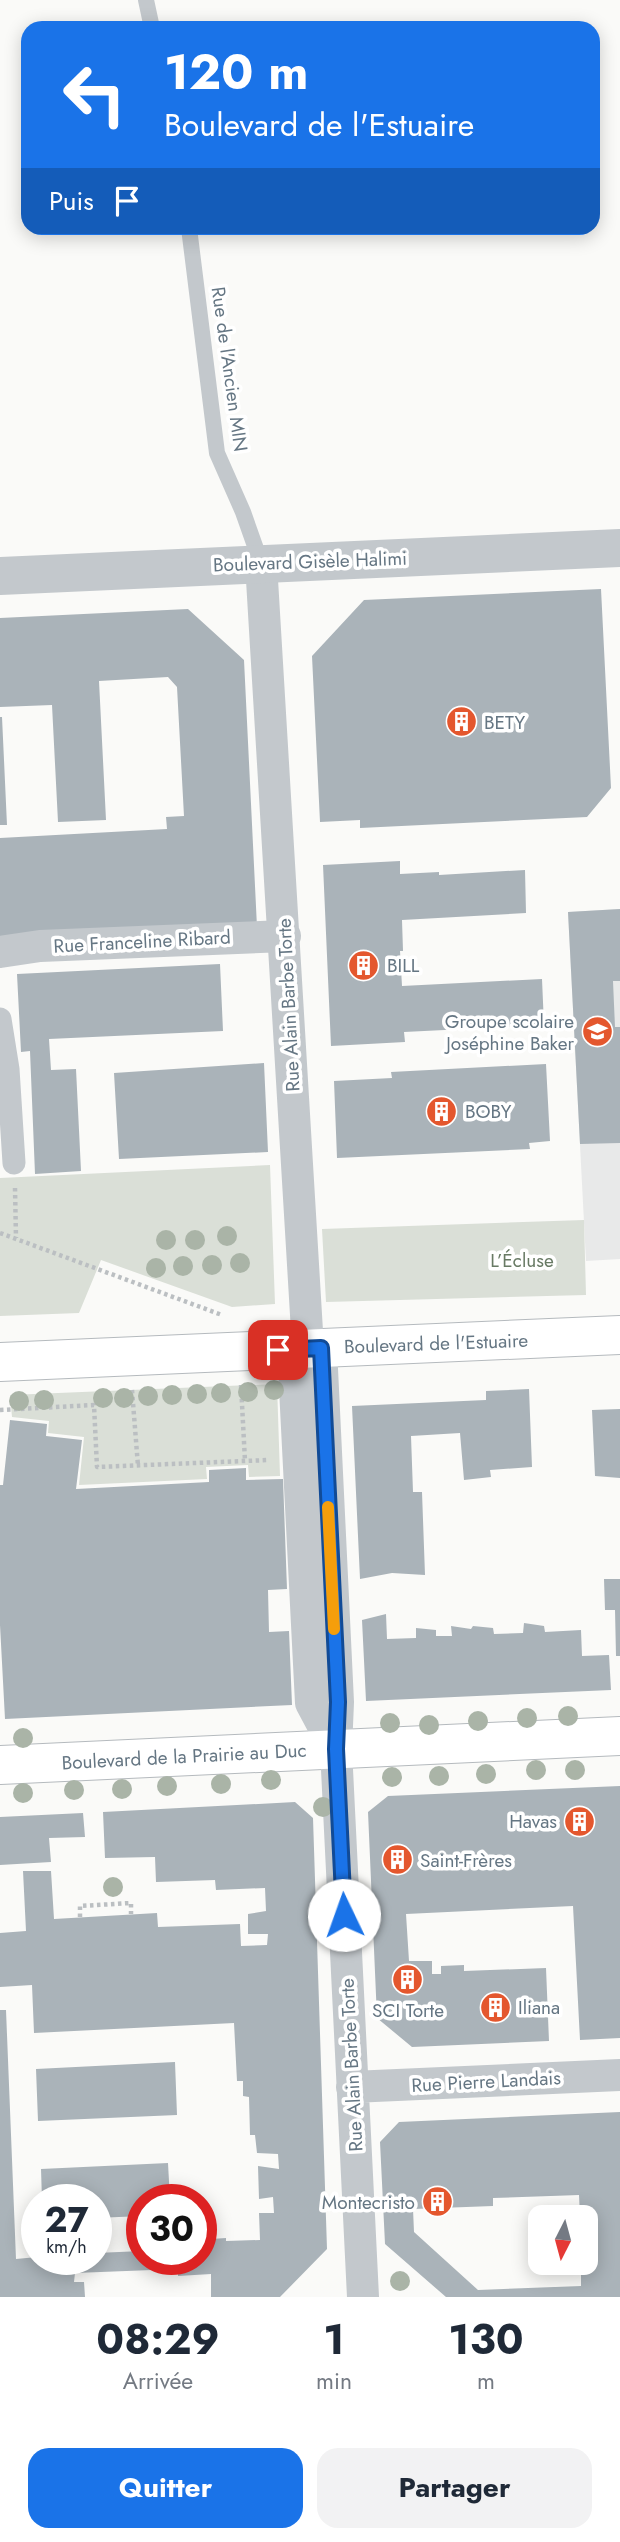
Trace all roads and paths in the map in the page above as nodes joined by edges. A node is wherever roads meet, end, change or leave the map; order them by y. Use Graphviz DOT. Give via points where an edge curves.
graph roads {
  1 [pos="146,0"];
  2 [pos="150,21"];
  3 [pos="190,235"];
  4 [pos="620,548"];
  5 [pos="261,563"];
  6 [pos="0,576"];
  7 [pos="285,936"];
  8 [pos="0,952"];
  9 [pos="0,1019"];
  10 [pos="14,1163"];
  11 [pos="0,1233"];
  12 [pos="16,1238"];
  13 [pos="236,1335"];
  14 [pos="620,1335"];
  15 [pos="308,1348"];
  16 [pos="130,1355"];
  17 [pos="0,1362"];
  18 [pos="0,1410"];
  19 [pos="299,1459"];
  20 [pos="245,1461"];
  21 [pos="138,1466"];
  22 [pos="319,1604"];
  23 [pos="620,1736"];
  24 [pos="336,1749"];
  25 [pos="0,1765"];
  26 [pos="131,1914"];
  27 [pos="80,1917"];
  28 [pos="620,2075"];
  29 [pos="352,2087"];
  30 [pos="363,2297"];
  1 -- 2 [label="lane"];
  3 -- 5 [label="lane, Rue de l'Ancien MIN" via="217,453"];
  4 -- 5 [label="street, Boulevard Gisèle Halimi"];
  5 -- 6 [label="street, Boulevard Gisèle Halimi"];
  5 -- 7 [label="street, Rue Alain Barbe Torte"];
  7 -- 8 [label="street, Rue Franceline Ribard" via="40,946"];
  7 -- 15 [label="street, Rue Alain Barbe Torte"];
  9 -- 10 [label="street"];
  10 -- 12 [label="path"];
  11 -- 12 [label="path"];
  12 -- 13 [label="path"];
  13 -- 15 [label="main road, Boulevard de l'Estuaire"];
  13 -- 16 [label="main road, Boulevard de l'Estuaire"];
  13 -- 20 [label="path"];
  14 -- 15 [label="main road, Boulevard de l'Estuaire"];
  15 -- 19 [label="street, Rue Alain Barbe Torte"];
  15 -- 22 [label="street, Rue Alain Barbe Torte"];
  16 -- 17 [label="main road, Boulevard de l'Estuaire"];
  16 -- 21 [label="path"];
  18 -- 21 [label="path" via="94,1405 97,1467"];
  19 -- 20 [label="path"];
  19 -- 22 [label="street, Rue Alain Barbe Torte"];
  20 -- 21 [label="path"];
  22 -- 24 [label="street, Rue Alain Barbe Torte" via="338,1702"];
  23 -- 24 [label="main road, Boulevard de la Prairie au Duc"];
  24 -- 25 [label="main road, Boulevard de la Prairie au Duc"];
  24 -- 29 [label="street, Rue Alain Barbe Torte"];
  26 -- 27 [label="path" via="131,1903 80,1906"];
  28 -- 29 [label="street, Rue Pierre Landais"];
  29 -- 30 [label="street, Rue Alain Barbe Torte"];
}
